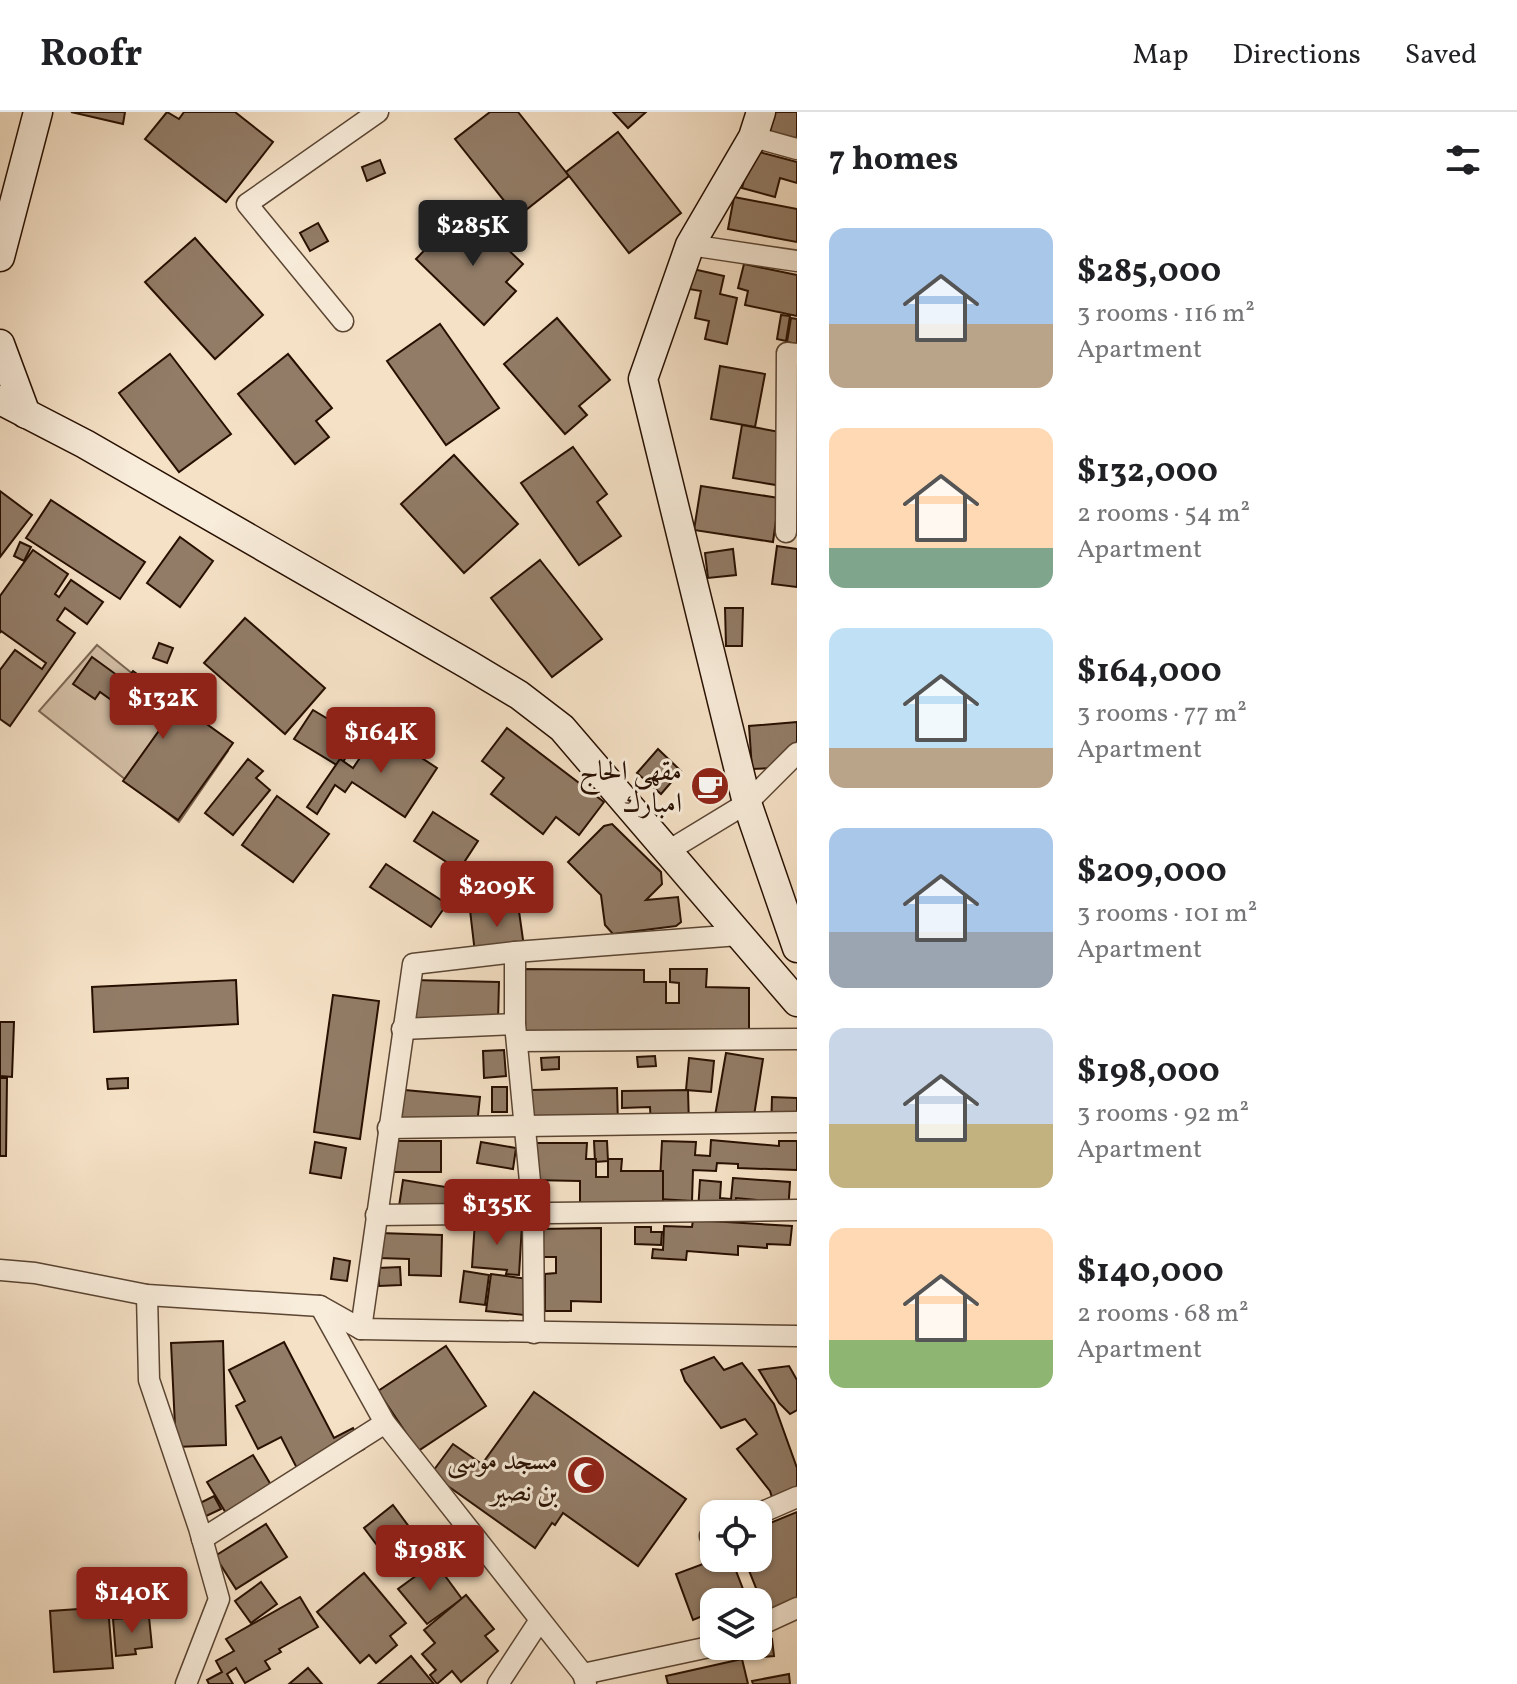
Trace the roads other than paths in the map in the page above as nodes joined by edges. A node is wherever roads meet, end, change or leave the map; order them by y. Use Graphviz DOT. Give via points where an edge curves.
graph roads {
  1 [pos="38,112"];
  2 [pos="378,112"];
  3 [pos="757,125"];
  4 [pos="797,149"];
  5 [pos="690,245"];
  6 [pos="0,257"];
  7 [pos="797,261"];
  8 [pos="343,321"];
  9 [pos="0,344"];
  10 [pos="797,354"];
  11 [pos="0,400"];
  12 [pos="26,414"];
  13 [pos="786,532"];
  14 [pos="797,753"];
  15 [pos="747,803"];
  16 [pos="668,851"];
  17 [pos="739,935"];
  18 [pos="797,948"];
  19 [pos="515,952"];
  20 [pos="797,1002"];
  21 [pos="402,1029"];
  22 [pos="516,1032"];
  23 [pos="797,1039"];
  24 [pos="797,1122"];
  25 [pos="526,1126"];
  26 [pos="388,1128"];
  27 [pos="797,1210"];
  28 [pos="533,1213"];
  29 [pos="376,1215"];
  30 [pos="0,1270"];
  31 [pos="147,1295"];
  32 [pos="320,1306"];
  33 [pos="361,1329"];
  34 [pos="534,1333"];
  35 [pos="797,1336"];
  36 [pos="385,1423"];
  37 [pos="797,1497"];
  38 [pos="772,1508"];
  39 [pos="202,1539"];
  40 [pos="797,1608"];
  41 [pos="540,1620"];
  42 [pos="772,1620"];
  43 [pos="700,1650"];
  44 [pos="585,1679"];
  45 [pos="186,1684"];
  46 [pos="498,1684"];
  1 -- 6 [label="street"];
  2 -- 8 [label="street" via="247,204"];
  3 -- 4 [label="street"];
  3 -- 5 [label="street"];
  5 -- 7 [label="street"];
  5 -- 15 [label="street" via="643,379"];
  9 -- 12 [label="street"];
  10 -- 13 [label="street" via="787,353"];
  11 -- 12 [label="street"];
  12 -- 16 [label="street" via="519,695 562,728"];
  14 -- 15 [label="street"];
  15 -- 16 [label="street"];
  15 -- 18 [label="street"];
  16 -- 17 [label="street"];
  17 -- 19 [label="street"];
  17 -- 20 [label="street"];
  19 -- 21 [label="street" via="413,964"];
  19 -- 22 [label="street"];
  21 -- 22 [label="street"];
  21 -- 26 [label="street"];
  22 -- 23 [label="street"];
  22 -- 25 [label="street"];
  24 -- 25 [label="street"];
  25 -- 26 [label="street"];
  25 -- 28 [label="street"];
  26 -- 29 [label="street"];
  27 -- 28 [label="street"];
  28 -- 29 [label="street"];
  28 -- 34 [label="street"];
  29 -- 33 [label="street"];
  30 -- 31 [label="street"];
  31 -- 32 [label="street"];
  31 -- 39 [label="street" via="149,1380"];
  32 -- 33 [label="street"];
  32 -- 36 [label="street"];
  33 -- 34 [label="street"];
  34 -- 35 [label="street"];
  36 -- 39 [label="street"];
  36 -- 41 [label="street"];
  37 -- 38 [label="street"];
  39 -- 45 [label="street" via="219,1599"];
  40 -- 42 [label="street"];
  41 -- 44 [label="street"];
  41 -- 46 [label="street"];
  43 -- 44 [label="street"];
}
